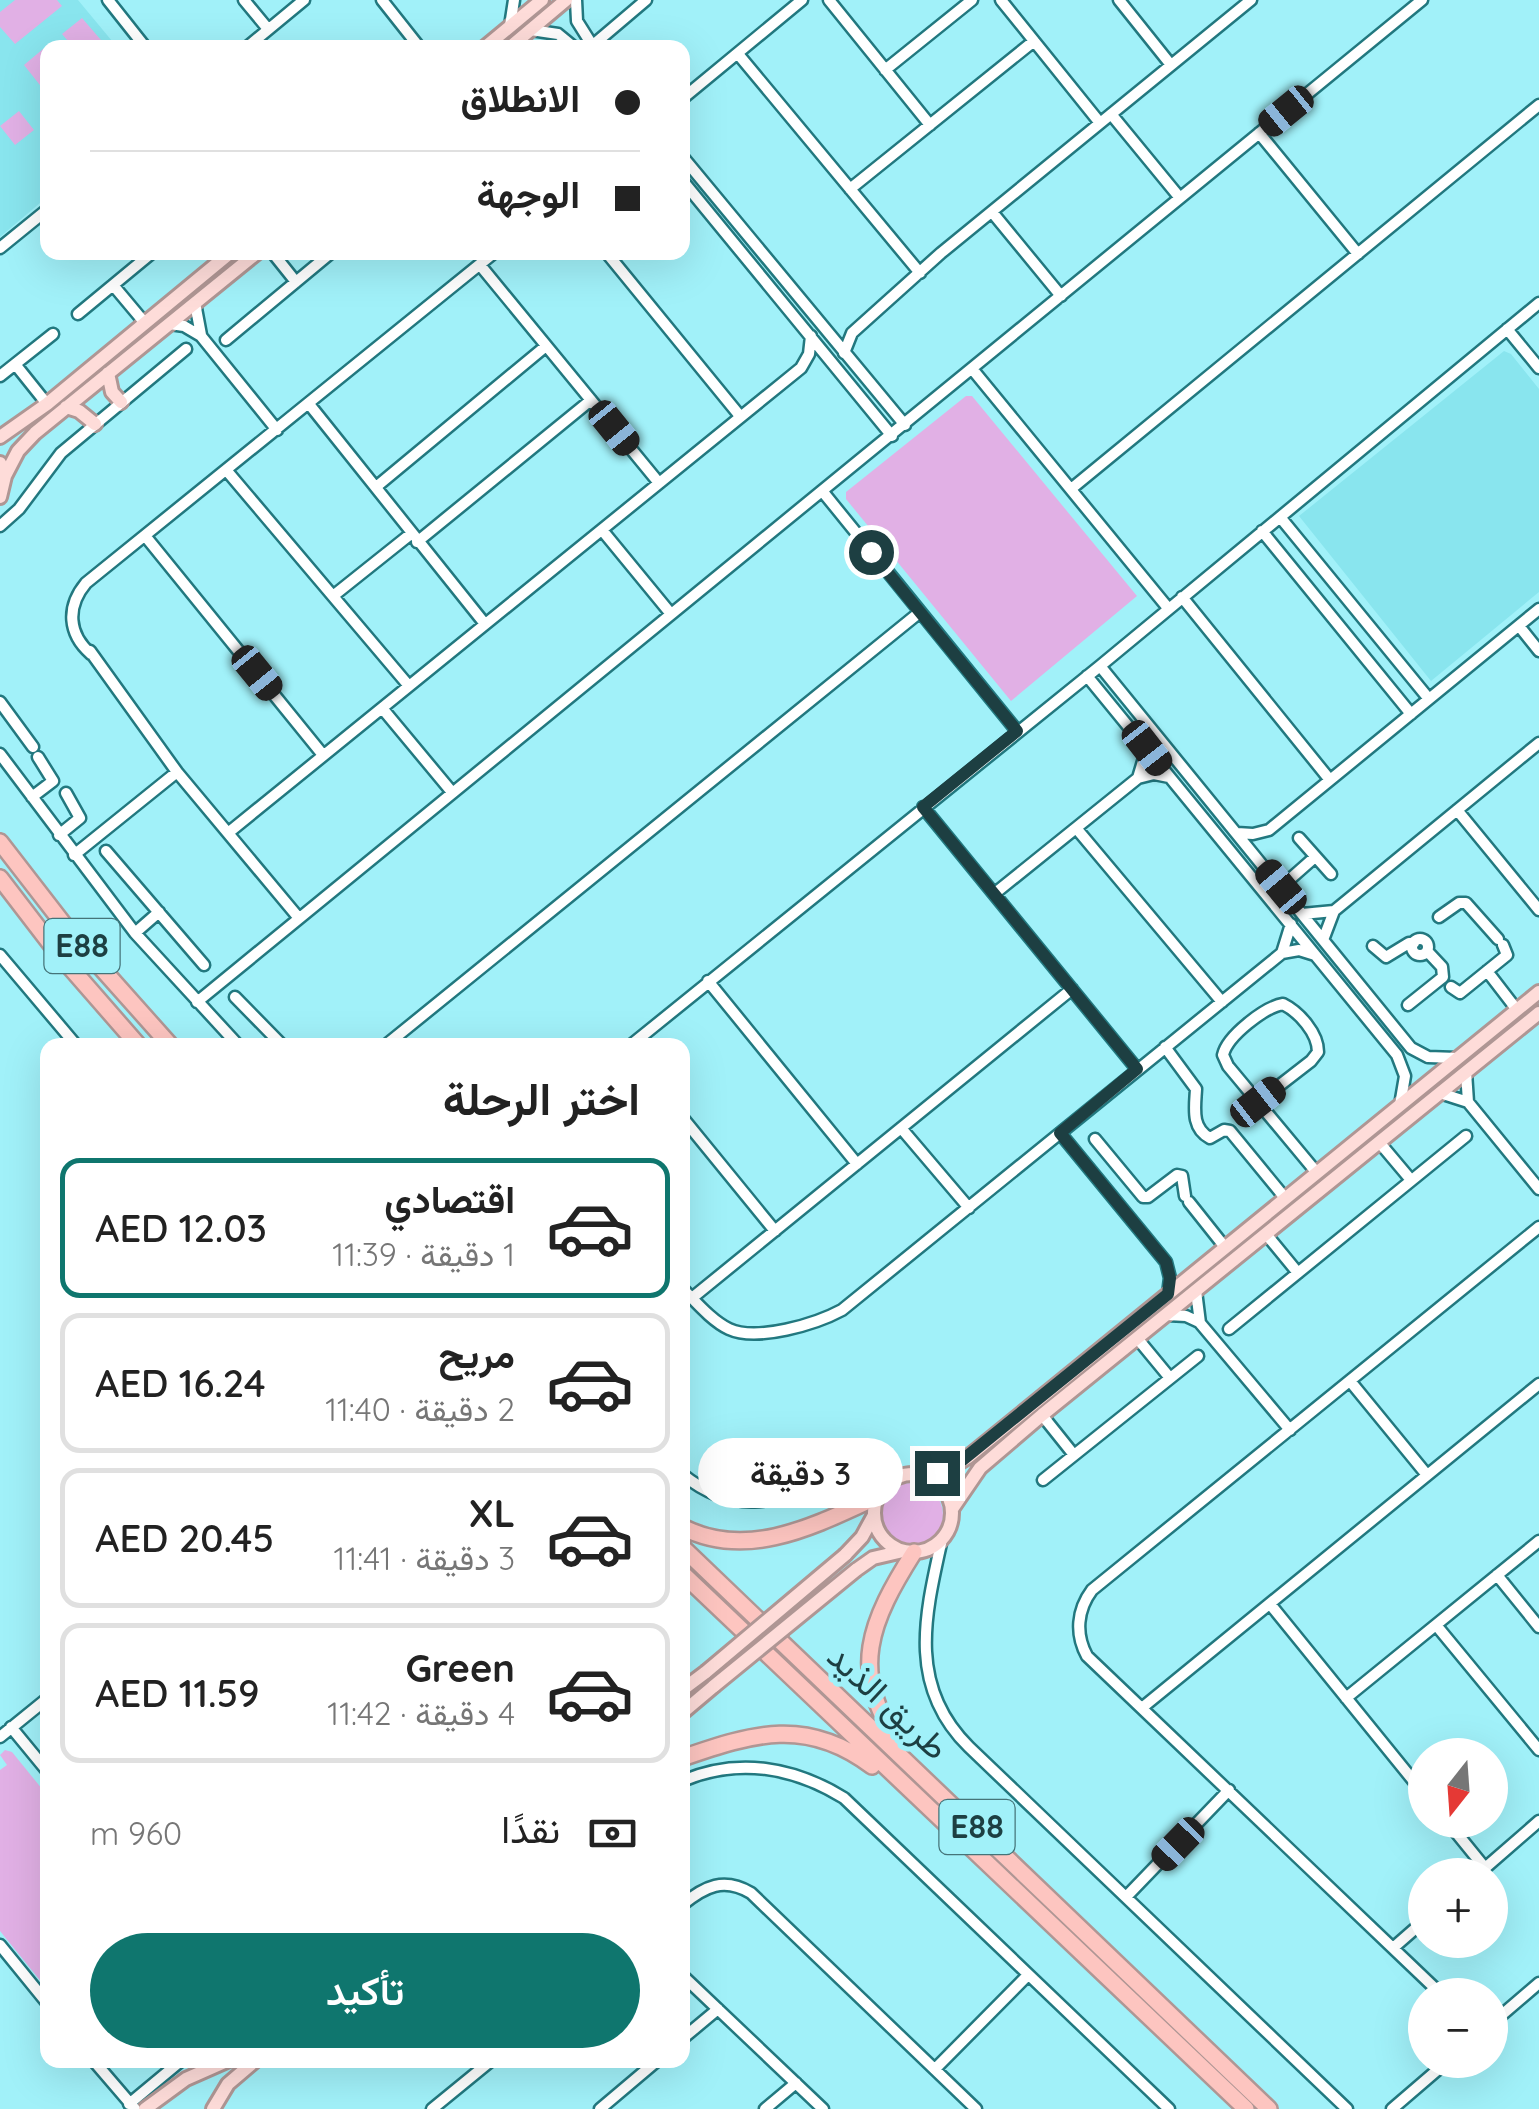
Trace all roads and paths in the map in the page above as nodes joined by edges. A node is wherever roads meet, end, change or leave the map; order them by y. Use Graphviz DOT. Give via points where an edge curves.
graph roads {
  1 [pos="108,0"];
  2 [pos="244,0"];
  3 [pos="304,0"];
  4 [pos="382,0"];
  5 [pos="514,0"];
  6 [pos="566,0"];
  7 [pos="576,0"];
  8 [pos="802,0"];
  9 [pos="829,0"];
  10 [pos="972,0"];
  11 [pos="1001,0"];
  12 [pos="1119,0"];
  13 [pos="1251,0"];
  14 [pos="1422,0"];
  15 [pos="537,1"];
  16 [pos="643,1"];
  17 [pos="510,26"];
  18 [pos="579,26"];
  19 [pos="268,29"];
  20 [pos="531,30"];
  21 [pos="565,37"];
  22 [pos="140,40"];
  23 [pos="255,40"];
  24 [pos="410,40"];
  25 [pos="493,40"];
  26 [pos="519,40"];
  27 [pos="568,40"];
  28 [pos="590,40"];
  29 [pos="601,40"];
  30 [pos="1034,41"];
  31 [pos="738,54"];
  32 [pos="1171,65"];
  33 [pos="885,70"];
  34 [pos="690,93"];
  35 [pos="1539,105"];
  36 [pos="1112,114"];
  37 [pos="1100,123"];
  38 [pos="930,125"];
  39 [pos="1259,133"];
  40 [pos="690,166"];
  41 [pos="690,189"];
  42 [pos="850,190"];
  43 [pos="690,195"];
  44 [pos="695,195"];
  45 [pos="1180,198"];
  46 [pos="992,212"];
  47 [pos="40,216"];
  48 [pos="0,248"];
  49 [pos="1358,254"];
  50 [pos="143,260"];
  51 [pos="220,260"];
  52 [pos="248,260"];
  53 [pos="278,260"];
  54 [pos="322,260"];
  55 [pos="486,260"];
  56 [pos="613,260"];
  57 [pos="480,265"];
  58 [pos="920,274"];
  59 [pos="296,282"];
  60 [pos="113,285"];
  61 [pos="1061,296"];
  62 [pos="1539,302"];
  63 [pos="195,303"];
  64 [pos="78,314"];
  65 [pos="144,322"];
  66 [pos="169,324"];
  67 [pos="1507,328"];
  68 [pos="852,333"];
  69 [pos="53,334"];
  70 [pos="201,336"];
  71 [pos="811,336"];
  72 [pos="831,336"];
  73 [pos="226,340"];
  74 [pos="546,346"];
  75 [pos="186,349"];
  76 [pos="844,352"];
  77 [pos="15,364"];
  78 [pos="834,365"];
  79 [pos="800,368"];
  80 [pos="1539,368"];
  81 [pos="973,370"];
  82 [pos="108,373"];
  83 [pos="0,376"];
  84 [pos="591,400"];
  85 [pos="121,402"];
  86 [pos="46,404"];
  87 [pos="309,404"];
  88 [pos="66,407"];
  89 [pos="740,416"];
  90 [pos="94,424"];
  91 [pos="905,425"];
  92 [pos="277,430"];
  93 [pos="892,436"];
  94 [pos="0,437"];
  95 [pos="2,470"];
  96 [pos="227,471"];
  97 [pos="658,483"];
  98 [pos="376,486"];
  99 [pos="1071,489"];
  100 [pos="823,492"];
  101 [pos="0,497"];
  102 [pos="1280,517"];
  103 [pos="0,526"];
  104 [pos="602,530"];
  105 [pos="1262,532"];
  106 [pos="146,537"];
  107 [pos="414,537"];
  108 [pos="1314,558"];
  109 [pos="1297,574"];
  110 [pos="333,596"];
  111 [pos="1182,598"];
  112 [pos="1168,608"];
  113 [pos="1539,609"];
  114 [pos="920,612"];
  115 [pos="671,614"];
  116 [pos="484,624"];
  117 [pos="1518,626"];
  118 [pos="1539,651"];
  119 [pos="1392,653"];
  120 [pos="1100,666"];
  121 [pos="1373,668"];
  122 [pos="1087,676"];
  123 [pos="409,686"];
  124 [pos="1429,699"];
  125 [pos="0,702"];
  126 [pos="382,708"];
  127 [pos="1411,714"];
  128 [pos="5,720"];
  129 [pos="1017,731"];
  130 [pos="1539,743"];
  131 [pos="1147,748"];
  132 [pos="0,754"];
  133 [pos="324,754"];
  134 [pos="177,772"];
  135 [pos="1170,777"];
  136 [pos="1138,778"];
  137 [pos="1330,780"];
  138 [pos="451,792"];
  139 [pos="66,793"];
  140 [pos="32,798"];
  141 [pos="923,807"];
  142 [pos="1457,810"];
  143 [pos="1076,828"];
  144 [pos="1269,830"];
  145 [pos="1237,833"];
  146 [pos="228,834"];
  147 [pos="59,835"];
  148 [pos="1299,838"];
  149 [pos="0,842"];
  150 [pos="106,851"];
  151 [pos="74,855"];
  152 [pos="1316,857"];
  153 [pos="1260,861"];
  154 [pos="1330,874"];
  155 [pos="0,878"];
  156 [pos="1281,887"];
  157 [pos="994,894"];
  158 [pos="1539,910"];
  159 [pos="1334,911"];
  160 [pos="159,912"];
  161 [pos="1302,914"];
  162 [pos="298,917"];
  163 [pos="1439,917"];
  164 [pos="1291,924"];
  165 [pos="135,932"];
  166 [pos="1324,940"];
  167 [pos="1373,946"];
  168 [pos="1282,953"];
  169 [pos="0,955"];
  170 [pos="1316,956"];
  171 [pos="204,965"];
  172 [pos="1487,972"];
  173 [pos="708,981"];
  174 [pos="1447,982"];
  175 [pos="1072,989"];
  176 [pos="1539,992"];
  177 [pos="235,997"];
  178 [pos="197,1002"];
  179 [pos="1222,1002"];
  180 [pos="1408,1005"];
  181 [pos="1518,1010"];
  182 [pos="1537,1016"];
  183 [pos="70,1038"];
  184 [pos="132,1038"];
  185 [pos="164,1038"];
  186 [pos="231,1038"];
  187 [pos="272,1038"];
  188 [pos="395,1038"];
  189 [pos="639,1038"];
  190 [pos="1165,1047"];
  191 [pos="1421,1055"];
  192 [pos="1458,1058"];
  193 [pos="1403,1066"];
  194 [pos="1137,1069"];
  195 [pos="1466,1072"];
  196 [pos="1440,1092"];
  197 [pos="1258,1102"];
  198 [pos="1468,1102"];
  199 [pos="1400,1105"];
  200 [pos="690,1127"];
  201 [pos="902,1128"];
  202 [pos="1060,1133"];
  203 [pos="1466,1136"];
  204 [pos="1094,1139"];
  205 [pos="1379,1142"];
  206 [pos="857,1164"];
  207 [pos="1317,1172"];
  208 [pos="1411,1180"];
  209 [pos="1539,1189"];
  210 [pos="1285,1198"];
  211 [pos="969,1208"];
  212 [pos="1539,1227"];
  213 [pos="775,1232"];
  214 [pos="1266,1234"];
  215 [pos="1224,1246"];
  216 [pos="1166,1262"];
  217 [pos="1194,1272"];
  218 [pos="1298,1273"];
  219 [pos="1196,1291"];
  220 [pos="1168,1294"];
  221 [pos="692,1298"];
  222 [pos="1167,1315"];
  223 [pos="1200,1323"];
  224 [pos="1229,1328"];
  225 [pos="1138,1338"];
  226 [pos="1198,1356"];
  227 [pos="1170,1378"];
  228 [pos="1350,1381"];
  229 [pos="1539,1384"];
  230 [pos="1042,1415"];
  231 [pos="1290,1430"];
  232 [pos="1074,1455"];
  233 [pos="852,1474"];
  234 [pos="902,1475"];
  235 [pos="923,1475"];
  236 [pos="1427,1475"];
  237 [pos="690,1479"];
  238 [pos="1044,1480"];
  239 [pos="878,1494"];
  240 [pos="952,1509"];
  241 [pos="874,1515"];
  242 [pos="690,1530"];
  243 [pos="942,1539"];
  244 [pos="1539,1541"];
  245 [pos="911,1551"];
  246 [pos="690,1555"];
  247 [pos="933,1575"];
  248 [pos="1496,1576"];
  249 [pos="690,1581"];
  250 [pos="1270,1604"];
  251 [pos="1436,1625"];
  252 [pos="1539,1627"];
  253 [pos="690,1684"];
  254 [pos="1346,1698"];
  255 [pos="40,1705"];
  256 [pos="690,1706"];
  257 [pos="1143,1708"];
  258 [pos="12,1728"];
  259 [pos="0,1737"];
  260 [pos="1539,1750"];
  261 [pos="690,1756"];
  262 [pos="40,1762"];
  263 [pos="1408,1773"];
  264 [pos="690,1778"];
  265 [pos="938,1789"];
  266 [pos="1229,1790"];
  267 [pos="1539,1821"];
  268 [pos="946,1824"];
  269 [pos="1497,1858"];
  270 [pos="1126,1897"];
  271 [pos="690,1899"];
  272 [pos="1408,1935"];
  273 [pos="0,1945"];
  274 [pos="1393,1948"];
  275 [pos="5,1960"];
  276 [pos="1028,1975"];
  277 [pos="1424,1978"];
  278 [pos="690,1983"];
  279 [pos="1539,1984"];
  280 [pos="40,1996"];
  281 [pos="718,2009"];
  282 [pos="1508,2011"];
  283 [pos="690,2032"];
  284 [pos="99,2068"];
  285 [pos="173,2068"];
  286 [pos="211,2068"];
  287 [pos="235,2068"];
  288 [pos="247,2068"];
  289 [pos="482,2068"];
  290 [pos="649,2068"];
  291 [pos="935,2069"];
  292 [pos="1428,2078"];
  293 [pos="796,2083"];
  294 [pos="228,2084"];
  295 [pos="131,2107"];
  296 [pos="145,2109"];
  297 [pos="213,2109"];
  298 [pos="432,2109"];
  299 [pos="600,2109"];
  300 [pos="764,2109"];
  301 [pos="823,2109"];
  302 [pos="976,2109"];
  303 [pos="1169,2109"];
  304 [pos="1246,2109"];
  305 [pos="1269,2109"];
  306 [pos="1347,2109"];
  307 [pos="1392,2109"];
  1 -- 22 [label="street"];
  2 -- 19 [label="street"];
  3 -- 19 [label="street"];
  4 -- 24 [label="street"];
  5 -- 17 [label="street"];
  6 -- 20 [label="main road"];
  7 -- 18 [label="street"];
  8 -- 31 [label="street"];
  9 -- 33 [label="street"];
  10 -- 33 [label="street"];
  11 -- 30 [label="street"];
  12 -- 32 [label="street"];
  13 -- 32 [label="street"];
  14 -- 39 [label="street"];
  15 -- 17 [label="main road"];
  16 -- 29 [label="street"];
  17 -- 25 [label="main road"];
  18 -- 21 [label="street" via="564,23"];
  18 -- 28 [label="street"];
  19 -- 23 [label="street"];
  20 -- 21 [label="street"];
  20 -- 26 [label="main road"];
  21 -- 27 [label="street"];
  30 -- 37 [label="street"];
  30 -- 38 [label="street"];
  31 -- 34 [label="street"];
  31 -- 42 [label="street"];
  32 -- 36 [label="street"];
  33 -- 38 [label="street"];
  35 -- 49 [label="street"];
  36 -- 37 [label="street"];
  36 -- 45 [label="street"];
  37 -- 46 [label="street"];
  38 -- 42 [label="street"];
  39 -- 45 [label="street"];
  39 -- 49 [label="street"];
  40 -- 72 [label="street"];
  41 -- 44 [label="street"];
  42 -- 58 [label="street"];
  43 -- 44 [label="street"];
  44 -- 71 [label="street"];
  45 -- 61 [label="street"];
  46 -- 58 [label="street"];
  46 -- 61 [label="street"];
  47 -- 48 [label="street"];
  49 -- 99 [label="street"];
  50 -- 60 [label="street"];
  51 -- 65 [label="main road"];
  52 -- 63 [label="main road"];
  53 -- 59 [label="street"];
  54 -- 59 [label="street"];
  55 -- 57 [label="street"];
  56 -- 89 [label="street"];
  57 -- 74 [label="street"];
  57 -- 87 [label="street"];
  58 -- 68 [label="street"];
  59 -- 73 [label="street"];
  60 -- 64 [label="street"];
  60 -- 65 [label="street"];
  61 -- 81 [label="street"];
  62 -- 67 [label="street"];
  63 -- 66 [label="main road"];
  63 -- 70 [label="street"];
  65 -- 86 [label="main road"];
  66 -- 70 [label="street"];
  66 -- 82 [label="main road"];
  67 -- 80 [label="street"];
  67 -- 102 [label="street"];
  68 -- 72 [label="street"];
  68 -- 76 [label="street"];
  69 -- 77 [label="street"];
  70 -- 92 [label="street"];
  71 -- 78 [label="street"];
  71 -- 79 [label="street"];
  72 -- 76 [label="street"];
  74 -- 84 [label="street"];
  74 -- 98 [label="street"];
  75 -- 85 [label="street"];
  76 -- 91 [label="street"];
  77 -- 83 [label="street"];
  77 -- 86 [label="street"];
  78 -- 79 [label="street"];
  78 -- 93 [label="street"];
  79 -- 89 [label="street"];
  81 -- 91 [label="street"];
  81 -- 99 [label="street"];
  82 -- 85 [label="main road"];
  82 -- 88 [label="main road"];
  84 -- 97 [label="street"];
  84 -- 107 [label="street"];
  85 -- 90 [label="street"];
  86 -- 94 [label="main road"];
  87 -- 92 [label="street"];
  87 -- 98 [label="street"];
  88 -- 90 [label="main road"];
  88 -- 95 [label="main road"];
  89 -- 97 [label="street"];
  90 -- 103 [label="street"];
  91 -- 93 [label="street"];
  92 -- 96 [label="street"];
  93 -- 100 [label="street"];
  95 -- 101 [label="main road"];
  96 -- 106 [label="street"];
  96 -- 110 [label="street"];
  97 -- 104 [label="street"];
  98 -- 107 [label="street"];
  99 -- 112 [label="street"];
  100 -- 114 [label="street"];
  100 -- 115 [label="street"];
  102 -- 105 [label="street"];
  102 -- 108 [label="street"];
  104 -- 115 [label="street"];
  104 -- 116 [label="street"];
  105 -- 109 [label="street"];
  105 -- 111 [label="street"];
  106 -- 133 [label="street"];
  106 -- 134 [label="street" via="95,576 77,595 71,616 76,637"];
  107 -- 110 [label="street"];
  107 -- 116 [label="street"];
  108 -- 109 [label="street"];
  108 -- 119 [label="street"];
  109 -- 121 [label="street"];
  110 -- 123 [label="street"];
  111 -- 112 [label="street"];
  111 -- 137 [label="street"];
  112 -- 120 [label="street"];
  113 -- 117 [label="street"];
  114 -- 129 [label="street"];
  114 -- 188 [label="street"];
  115 -- 138 [label="street"];
  116 -- 123 [label="street"];
  117 -- 118 [label="street"];
  117 -- 124 [label="street"];
  119 -- 121 [label="street"];
  119 -- 124 [label="street"];
  120 -- 122 [label="street"];
  120 -- 145 [label="street"];
  121 -- 127 [label="street"];
  122 -- 129 [label="street"];
  122 -- 131 [label="street"];
  123 -- 126 [label="street"];
  124 -- 127 [label="street"];
  125 -- 128 [label="street"];
  126 -- 133 [label="street"];
  126 -- 138 [label="street"];
  127 -- 137 [label="street"];
  128 -- 140 [label="street" via="53,781"];
  129 -- 141 [label="street"];
  130 -- 142 [label="street"];
  131 -- 135 [label="street"];
  131 -- 136 [label="street"];
  132 -- 140 [label="street"];
  133 -- 146 [label="street"];
  134 -- 146 [label="street"];
  134 -- 151 [label="street"];
  135 -- 136 [label="street"];
  135 -- 164 [label="street"];
  136 -- 143 [label="street"];
  137 -- 144 [label="street"];
  138 -- 162 [label="street"];
  139 -- 147 [label="street" via="80,818"];
  140 -- 147 [label="street"];
  141 -- 157 [label="street"];
  141 -- 173 [label="street"];
  142 -- 158 [label="street"];
  142 -- 159 [label="street"];
  143 -- 157 [label="street"];
  143 -- 179 [label="street"];
  144 -- 145 [label="street"];
  144 -- 153 [label="street"];
  145 -- 153 [label="street"];
  146 -- 162 [label="street"];
  147 -- 151 [label="street"];
  148 -- 152 [label="street"];
  149 -- 185 [label="highway, E88"];
  150 -- 160 [label="street"];
  151 -- 165 [label="street"];
  152 -- 154 [label="street"];
  152 -- 156 [label="street"];
  153 -- 156 [label="street"];
  155 -- 184 [label="highway, E88"];
  156 -- 161 [label="street"];
  157 -- 175 [label="street"];
  159 -- 161 [label="street"];
  159 -- 166 [label="street"];
  160 -- 165 [label="street"];
  160 -- 171 [label="street"];
  161 -- 166 [label="street"];
  162 -- 178 [label="street"];
  163 -- 172 [label="street" via="1466,902 1501,942 1508,954"];
  164 -- 168 [label="street"];
  164 -- 170 [label="street"];
  165 -- 178 [label="street"];
  166 -- 191 [label="street"];
  167 -- 174 [label="street" via="1386,957 1424,940"];
  168 -- 170 [label="street"];
  168 -- 179 [label="street"];
  169 -- 183 [label="street"];
  170 -- 193 [label="street"];
  172 -- 174 [label="street" via="1459,994"];
  172 -- 181 [label="street"];
  173 -- 189 [label="street"];
  173 -- 206 [label="street"];
  174 -- 180 [label="street"];
  175 -- 194 [label="street"];
  175 -- 201 [label="street"];
  176 -- 181 [label="main road"];
  177 -- 187 [label="street"];
  178 -- 186 [label="street"];
  179 -- 190 [label="street"];
  181 -- 192 [label="main road"];
  182 -- 195 [label="main road"];
  190 -- 194 [label="street"];
  190 -- 210 [label="street" via="1196,1089 1193,1111 1205,1137 1230,1132"];
  191 -- 192 [label="street"];
  191 -- 193 [label="street" via="1416,1066"];
  192 -- 199 [label="main road"];
  193 -- 199 [label="street"];
  194 -- 202 [label="street"];
  195 -- 196 [label="main road"];
  195 -- 198 [label="street"];
  196 -- 198 [label="street"];
  196 -- 205 [label="main road"];
  197 -- 197 [label="street" via="1318,1052 1314,1035 1283,1004 1223,1049 1224,1061"];
  197 -- 207 [label="street"];
  198 -- 209 [label="street"];
  199 -- 207 [label="main road"];
  200 -- 213 [label="street"];
  201 -- 206 [label="street"];
  201 -- 211 [label="street"];
  202 -- 211 [label="street"];
  202 -- 216 [label="street"];
  203 -- 208 [label="street"];
  204 -- 215 [label="street" via="1143,1197 1182,1176 1187,1199"];
  205 -- 208 [label="street"];
  205 -- 214 [label="main road"];
  206 -- 213 [label="street"];
  207 -- 210 [label="main road"];
  208 -- 218 [label="street"];
  210 -- 215 [label="main road"];
  211 -- 221 [label="street" via="856,1301 816,1322 737,1332"];
  212 -- 228 [label="street"];
  213 -- 221 [label="street"];
  214 -- 218 [label="street"];
  214 -- 219 [label="main road"];
  215 -- 217 [label="main road"];
  216 -- 217 [label="street"];
  216 -- 220 [label="street"];
  217 -- 220 [label="main road"];
  218 -- 224 [label="street"];
  219 -- 222 [label="main road"];
  219 -- 223 [label="street"];
  220 -- 222 [label="main road" via="1160,1309"];
  220 -- 235 [label="main road" via="960,1462"];
  222 -- 223 [label="street"];
  222 -- 225 [label="main road"];
  223 -- 231 [label="street"];
  225 -- 227 [label="street"];
  225 -- 230 [label="main road"];
  226 -- 227 [label="street"];
  227 -- 232 [label="street"];
  228 -- 231 [label="street"];
  228 -- 236 [label="street"];
  229 -- 236 [label="street"];
  230 -- 232 [label="street"];
  230 -- 240 [label="main road" via="980,1468"];
  231 -- 257 [label="street" via="1087,1596 1084,1652"];
  232 -- 238 [label="street"];
  233 -- 234 [label="street" via="877,1468"];
  233 -- 237 [label="street" via="751,1502"];
  233 -- 239 [label="street" via="866,1476"];
  234 -- 235 [label="main road"];
  234 -- 239 [label="main road"];
  235 -- 240 [label="main road" via="943,1487"];
  236 -- 250 [label="street"];
  239 -- 241 [label="main road"];
  239 -- 242 [label="highway" via="757,1542 714,1540"];
  240 -- 243 [label="main road"];
  241 -- 245 [label="main road" via="886,1541"];
  241 -- 253 [label="main road, bridge" via="845,1555"];
  243 -- 245 [label="main road"];
  243 -- 247 [label="street"];
  244 -- 248 [label="street"];
  245 -- 247 [label="street" via="928,1562"];
  245 -- 256 [label="main road, bridge" via="872,1558"];
  245 -- 265 [label="highway" via="881,1608 869,1668 888,1727"];
  246 -- 265 [label="highway, طريق الذيد / E88"];
  247 -- 270 [label="street" via="925,1662 947,1722"];
  248 -- 251 [label="street"];
  248 -- 252 [label="street"];
  249 -- 268 [label="highway, طريق الذيد / E88"];
  250 -- 254 [label="street"];
  250 -- 257 [label="street"];
  251 -- 254 [label="street"];
  251 -- 260 [label="street"];
  254 -- 263 [label="street"];
  255 -- 258 [label="street"];
  257 -- 266 [label="street"];
  258 -- 259 [label="street"];
  258 -- 262 [label="street"];
  261 -- 268 [label="highway" via="770,1733 814,1736 854,1753"];
  264 -- 276 [label="street" via="757,1767 826,1787 876,1826"];
  265 -- 305 [label="highway, طريق الذيد / E88"];
  266 -- 270 [label="street"];
  266 -- 274 [label="street"];
  267 -- 269 [label="street"];
  268 -- 304 [label="highway, طريق الذيد / E88"];
  270 -- 306 [label="street"];
  271 -- 291 [label="street" via="710,1885 751,1893"];
  272 -- 274 [label="street"];
  273 -- 275 [label="street"];
  274 -- 277 [label="street"];
  275 -- 280 [label="street"];
  276 -- 291 [label="street"];
  276 -- 303 [label="street"];
  278 -- 281 [label="street"];
  279 -- 282 [label="street"];
  281 -- 283 [label="street"];
  281 -- 293 [label="street"];
  284 -- 295 [label="street"];
  285 -- 295 [label="street"];
  286 -- 296 [label="main road"];
  287 -- 294 [label="main road"];
  288 -- 294 [label="main road"];
  289 -- 298 [label="street"];
  290 -- 299 [label="street"];
  291 -- 302 [label="street"];
  292 -- 307 [label="street"];
  293 -- 300 [label="street"];
  293 -- 301 [label="street"];
  294 -- 297 [label="main road"];
}
